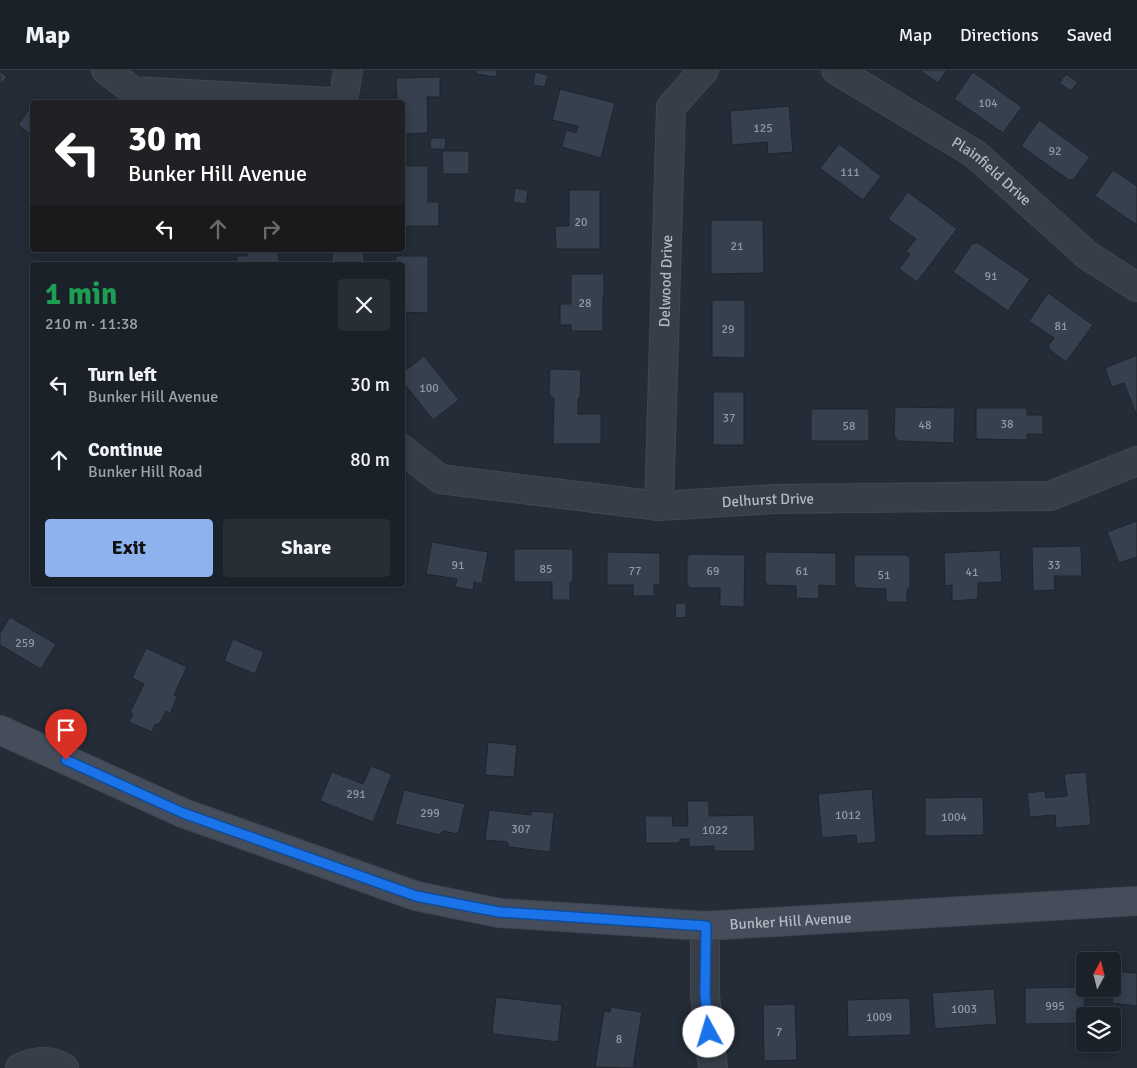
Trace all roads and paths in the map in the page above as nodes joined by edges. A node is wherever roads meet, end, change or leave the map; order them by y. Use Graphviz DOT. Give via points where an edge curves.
graph roads {
  1 [pos="106,70"];
  2 [pos="348,70"];
  3 [pos="704,70"];
  4 [pos="836,70"];
  5 [pos="294,100"];
  6 [pos="343,100"];
  7 [pos="1137,287"];
  8 [pos="405,451"];
  9 [pos="1137,461"];
  10 [pos="659,506"];
  11 [pos="0,730"];
  12 [pos="1137,901"];
  13 [pos="706,926"];
  14 [pos="20,1068"];
  15 [pos="64,1068"];
  16 [pos="713,1068"];
  1 -- 5 [label="street" via="133,91"];
  2 -- 6 [label="street"];
  3 -- 10 [label="street, Delwood Drive" via="671,107"];
  4 -- 7 [label="street, Plainfield Drive" via="975,154 1087,255"];
  8 -- 10 [label="street, Delhurst Drive" via="440,479"];
  9 -- 10 [label="street, Delhurst Drive" via="1050,496 774,499"];
  11 -- 13 [label="main road, Bunker Hill Avenue" via="183,813 416,896 499,912"];
  12 -- 13 [label="main road, Bunker Hill Avenue"];
  13 -- 16 [label="street" via="705,995"];
  14 -- 15 [label="street" via="44,1062"];
}
